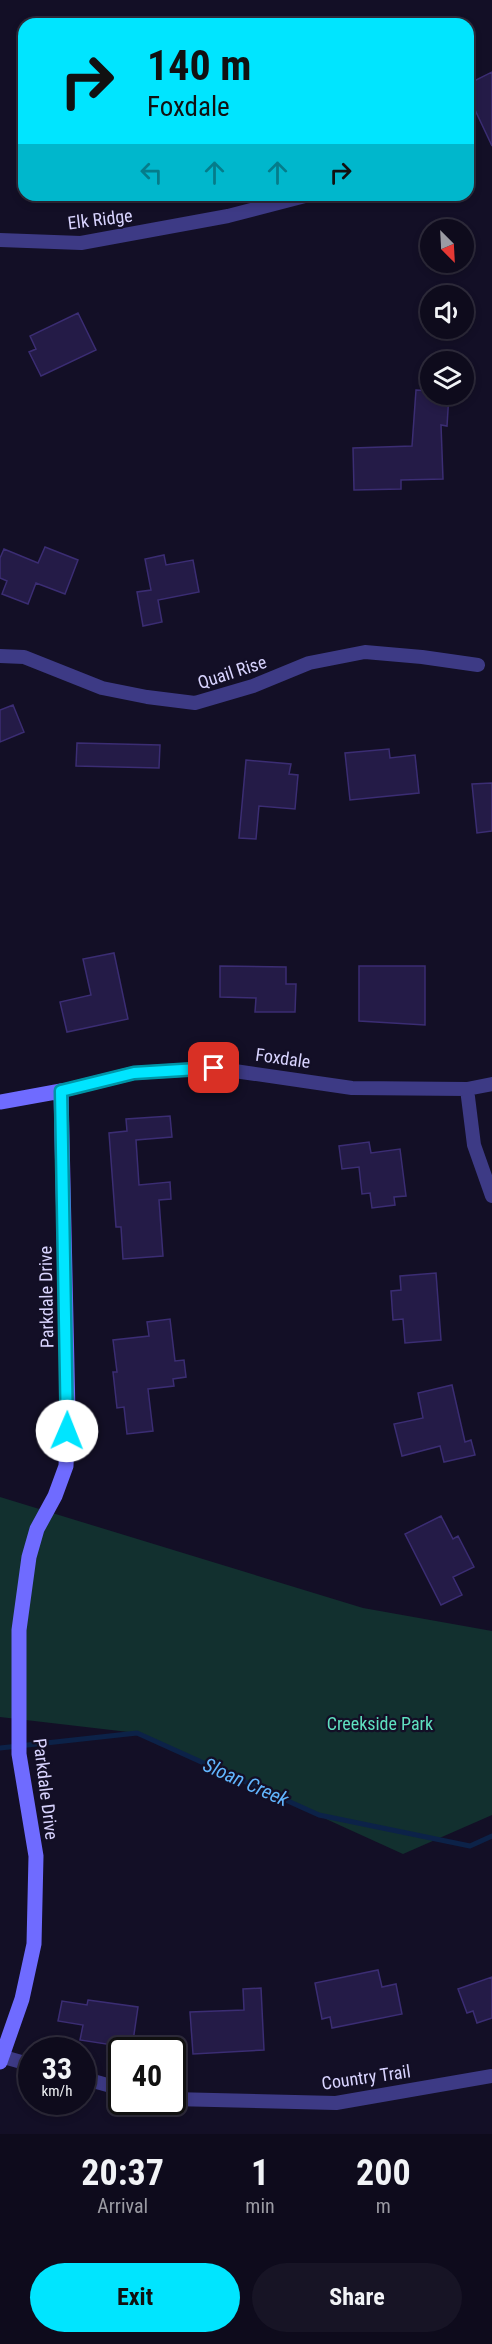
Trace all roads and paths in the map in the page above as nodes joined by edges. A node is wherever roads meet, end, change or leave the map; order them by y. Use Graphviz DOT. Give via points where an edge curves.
graph roads {
  1 [pos="286,201"];
  2 [pos="0,240"];
  3 [pos="0,656"];
  4 [pos="478,665"];
  5 [pos="492,1084"];
  6 [pos="466,1089"];
  7 [pos="61,1091"];
  8 [pos="0,1102"];
  9 [pos="492,1196"];
  10 [pos="1,2059"];
  11 [pos="18,2062"];
  12 [pos="492,2076"];
  13 [pos="186,2100"];
  1 -- 2 [label="street, Elk Ridge" via="228,216 81,243"];
  3 -- 4 [label="street, Quail Rise" via="24,657 102,688 195,703 253,686 309,663 365,652"];
  5 -- 6 [label="street, Foxdale"];
  6 -- 7 [label="street, Foxdale" via="352,1088 214,1068 134,1073"];
  6 -- 9 [label="street" via="474,1145"];
  7 -- 8 [label="street, Foxdale"];
  7 -- 10 [label="street, Parkdale Drive" via="66,1466 37,1529 19,1630 19,1754 36,1856 33,1944 22,1999"];
  10 -- 11 [label="street"];
  12 -- 13 [label="street, Country Trail" via="336,2103"];
}
